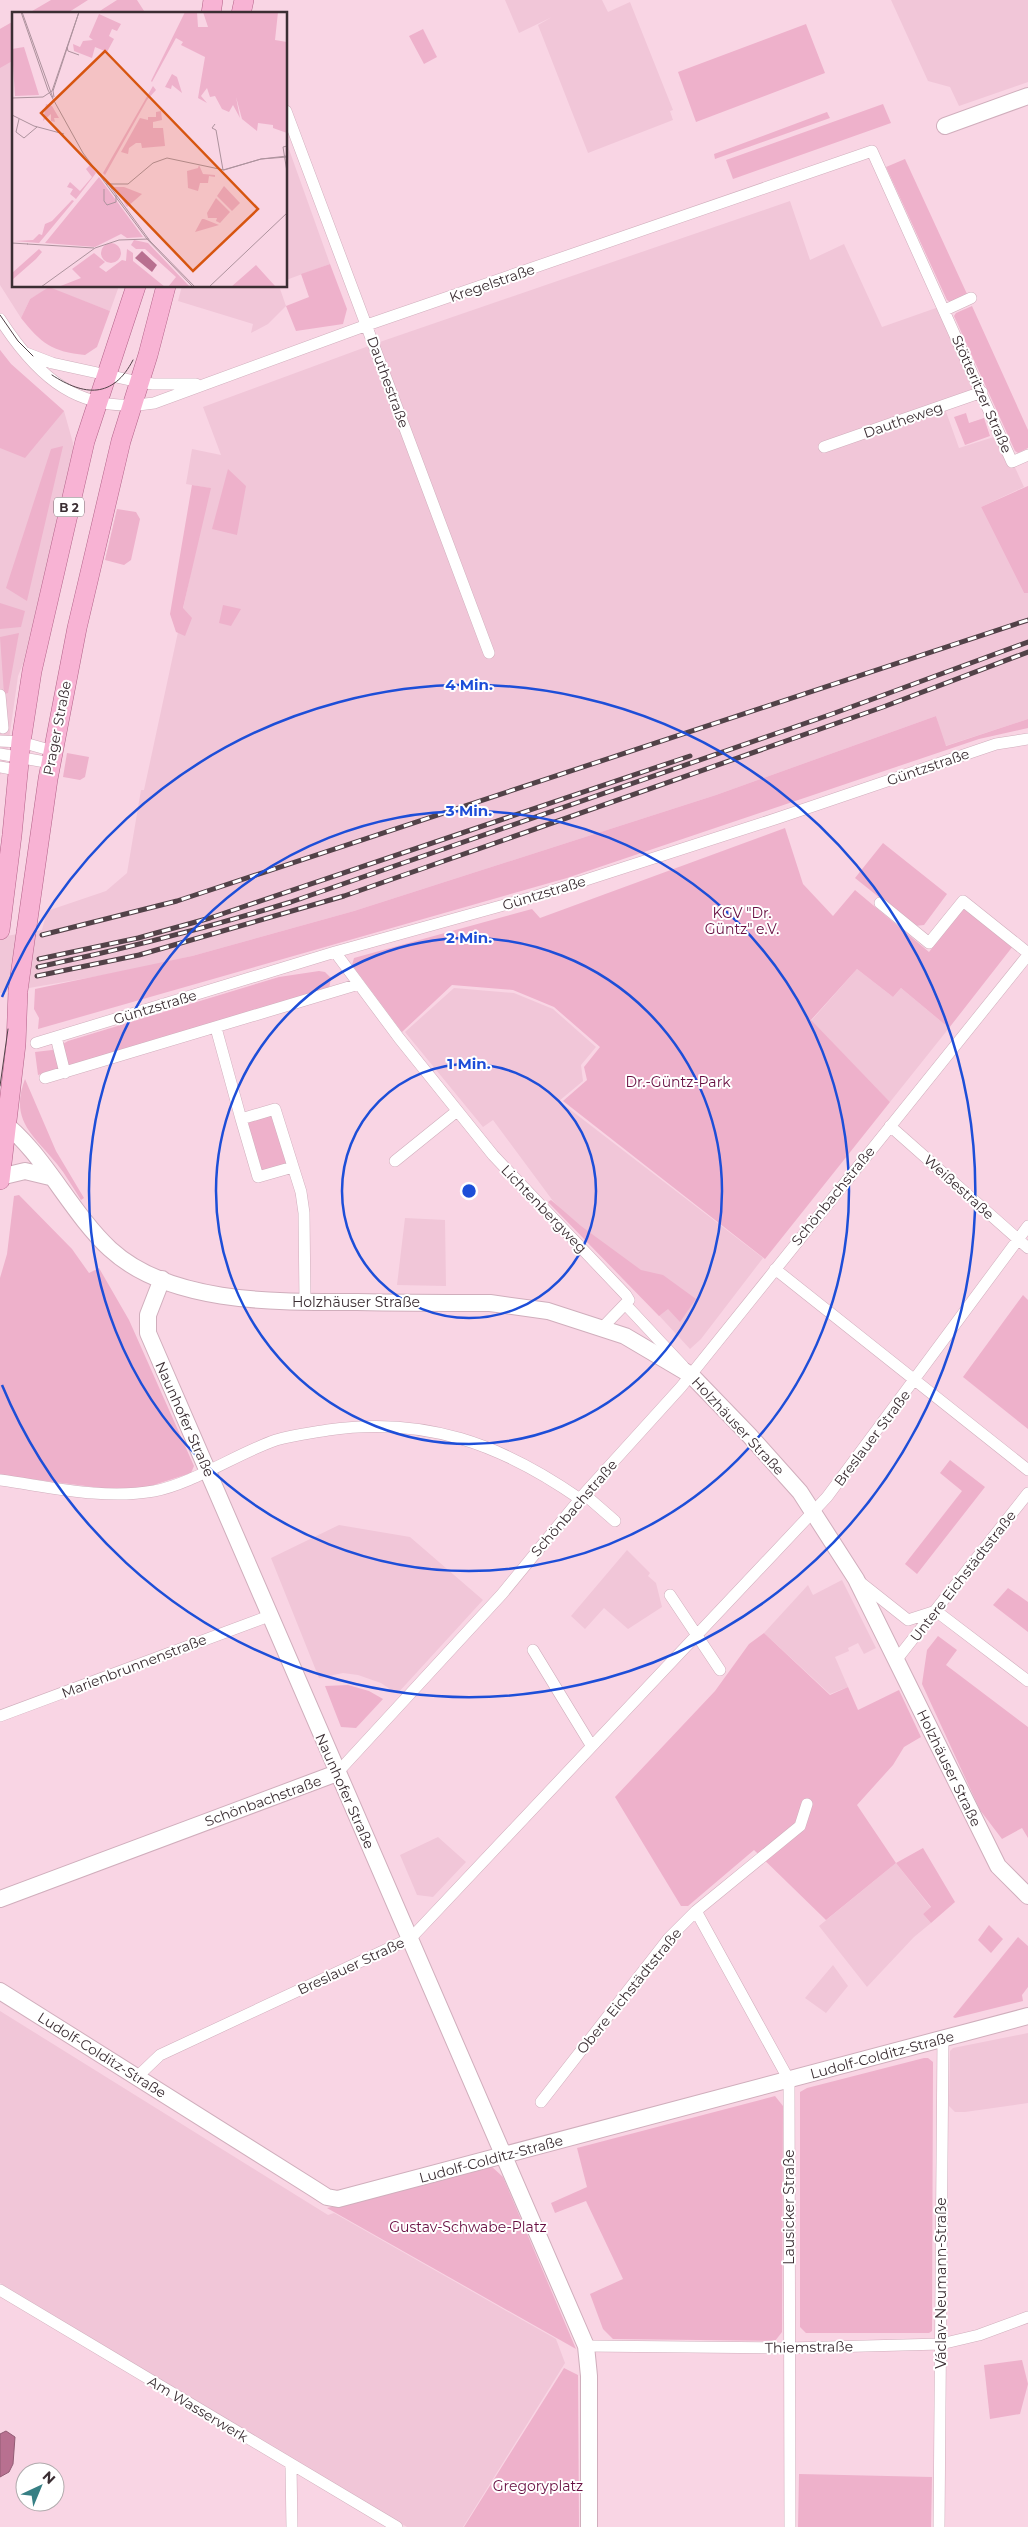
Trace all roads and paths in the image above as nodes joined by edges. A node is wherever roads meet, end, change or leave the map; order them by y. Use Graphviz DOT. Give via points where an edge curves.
graph roads {
  1 [pos="1028,96"];
  2 [pos="288,116"];
  3 [pos="945,126"];
  4 [pos="872,152"];
  5 [pos="136,288"];
  6 [pos="165,288"];
  7 [pos="971,298"];
  8 [pos="945,310"];
  9 [pos="0,319"];
  10 [pos="367,326"];
  11 [pos="25,353"];
  12 [pos="122,379"];
  13 [pos="200,384"];
  14 [pos="982,392"];
  15 [pos="104,404"];
  16 [pos="130,406"];
  17 [pos="824,447"];
  18 [pos="1028,455"];
  19 [pos="489,653"];
  20 [pos="0,695"];
  21 [pos="3,728"];
  22 [pos="1028,738"];
  23 [pos="0,741"];
  24 [pos="0,754"];
  25 [pos="52,757"];
  26 [pos="14,759"];
  27 [pos="880,904"];
  28 [pos="0,930"];
  29 [pos="335,952"];
  30 [pos="1028,954"];
  31 [pos="359,984"];
  32 [pos="216,1028"];
  33 [pos="56,1037"];
  34 [pos="36,1043"];
  35 [pos="65,1072"];
  36 [pos="45,1078"];
  37 [pos="457,1111"];
  38 [pos="241,1119"];
  39 [pos="3,1122"];
  40 [pos="890,1126"];
  41 [pos="395,1161"];
  42 [pos="293,1167"];
  43 [pos="50,1177"];
  44 [pos="0,1179"];
  45 [pos="1028,1226"];
  46 [pos="1018,1239"];
  47 [pos="1028,1248"];
  48 [pos="775,1269"];
  49 [pos="162,1279"];
  50 [pos="305,1302"];
  51 [pos="626,1305"];
  52 [pos="603,1327"];
  53 [pos="691,1375"];
  54 [pos="915,1381"];
  55 [pos="208,1470"];
  56 [pos="1028,1470"];
  57 [pos="0,1480"];
  58 [pos="1028,1493"];
  59 [pos="582,1497"];
  60 [pos="812,1512"];
  61 [pos="615,1521"];
  62 [pos="856,1580"];
  63 [pos="670,1595"];
  64 [pos="936,1611"];
  65 [pos="269,1616"];
  66 [pos="698,1635"];
  67 [pos="533,1650"];
  68 [pos="897,1659"];
  69 [pos="720,1670"];
  70 [pos="1028,1681"];
  71 [pos="0,1716"];
  72 [pos="591,1745"];
  73 [pos="337,1773"];
  74 [pos="807,1804"];
  75 [pos="1028,1896"];
  76 [pos="0,1899"];
  77 [pos="696,1912"];
  78 [pos="411,1938"];
  79 [pos="0,1991"];
  80 [pos="1028,2016"];
  81 [pos="943,2038"];
  82 [pos="138,2076"];
  83 [pos="789,2080"];
  84 [pos="541,2102"];
  85 [pos="504,2156"];
  86 [pos="0,2290"];
  87 [pos="1028,2317"];
  88 [pos="941,2344"];
  89 [pos="586,2346"];
  90 [pos="790,2348"];
  91 [pos="291,2466"];
  92 [pos="292,2527"];
  93 [pos="397,2527"];
  94 [pos="589,2527"];
  95 [pos="790,2527"];
  96 [pos="939,2527"];
  1 -- 3 [label="street"];
  2 -- 10 [label="street, Dauthestraße"];
  4 -- 8 [label="street, Stötteritzer Straße"];
  4 -- 10 [label="street, Kregelstraße"];
  5 -- 12 [label="main road, Prager Straße / B 2"];
  6 -- 12 [label="main road, Prager Straße / B 2"];
  7 -- 8 [label="street"];
  8 -- 14 [label="street, Stötteritzer Straße"];
  9 -- 11 [label="street"];
  10 -- 13 [label="street, Kregelstraße"];
  10 -- 19 [label="street, Dauthestraße"];
  11 -- 12 [label="street" via="52,363"];
  11 -- 15 [label="street" via="67,390"];
  12 -- 13 [label="street"];
  12 -- 15 [label="main road, Prager Straße / B 2"];
  12 -- 16 [label="main road, Prager Straße / B 2"];
  13 -- 16 [label="street, Kregelstraße" via="164,399"];
  14 -- 17 [label="street, Dautheweg"];
  14 -- 18 [label="street, Stötteritzer Straße" via="1012,462"];
  15 -- 16 [label="street, Kregelstraße"];
  15 -- 26 [label="main road, Prager Straße / B 2" via="85,442"];
  16 -- 25 [label="main road, Prager Straße / B 2" via="77,628"];
  20 -- 21 [label="street"];
  22 -- 29 [label="street, Güntzstraße" via="996,744 533,897"];
  23 -- 26 [label="street"];
  24 -- 26 [label="street"];
  25 -- 26 [label="street"];
  25 -- 39 [label="main road, Prager Straße / B 2, bridge" via="18,991 16,1044"];
  26 -- 28 [label="main road, Prager Straße / B 2" via="12,835"];
  27 -- 30 [label="street, Schönbachstraße" via="929,943 963,901"];
  29 -- 31 [label="street, Lichtenbergweg"];
  29 -- 33 [label="street, Güntzstraße"];
  30 -- 40 [label="street, Schönbachstraße"];
  31 -- 32 [label="street"];
  31 -- 37 [label="street, Lichtenbergweg"];
  32 -- 35 [label="street"];
  32 -- 38 [label="street"];
  33 -- 34 [label="street, Güntzstraße"];
  33 -- 35 [label="street"];
  35 -- 36 [label="street"];
  37 -- 41 [label="street"];
  37 -- 51 [label="street, Lichtenbergweg" via="492,1155 626,1295 629,1300"];
  38 -- 42 [label="street" via="275,1109"];
  38 -- 42 [label="street" via="258,1177"];
  39 -- 43 [label="street" via="20,1136"];
  39 -- 44 [label="main road, Prager Straße / B 2"];
  40 -- 46 [label="street, Weißestraße"];
  40 -- 48 [label="street, Schönbachstraße"];
  42 -- 50 [label="street" via="304,1212"];
  43 -- 44 [label="street" via="25,1171"];
  43 -- 49 [label="street" via="85,1223 112,1250 133,1266"];
  45 -- 46 [label="street, Breslauer Straße"];
  46 -- 47 [label="street, Weißestraße"];
  46 -- 54 [label="street, Breslauer Straße"];
  48 -- 53 [label="street, Schönbachstraße"];
  48 -- 54 [label="street"];
  49 -- 50 [label="street, Holzhäuser Straße" via="201,1291 255,1301"];
  49 -- 55 [label="street, Naunhofer Straße" via="148,1315 148,1333"];
  50 -- 52 [label="street, Holzhäuser Straße" via="490,1303 548,1311"];
  51 -- 52 [label="street"];
  51 -- 53 [label="street, Lichtenbergweg"];
  52 -- 53 [label="street, Holzhäuser Straße" via="644,1345"];
  53 -- 59 [label="street, Schönbachstraße"];
  53 -- 60 [label="street, Holzhäuser Straße" via="800,1492"];
  54 -- 56 [label="street"];
  54 -- 60 [label="street, Breslauer Straße" via="827,1497"];
  55 -- 57 [label="street" via="156,1491 117,1496"];
  55 -- 59 [label="street" via="276,1440 301,1434 363,1425 400,1426 480,1444 520,1461"];
  55 -- 65 [label="street, Naunhofer Straße"];
  58 -- 64 [label="street, Untere Eichstädtstraße"];
  59 -- 61 [label="street"];
  59 -- 73 [label="street, Schönbachstraße" via="502,1594"];
  60 -- 62 [label="street, Holzhäuser Straße"];
  60 -- 66 [label="street, Breslauer Straße"];
  62 -- 64 [label="street" via="908,1620"];
  62 -- 68 [label="street, Holzhäuser Straße"];
  63 -- 66 [label="street"];
  64 -- 68 [label="street, Untere Eichstädtstraße"];
  64 -- 70 [label="street"];
  65 -- 71 [label="street, Marienbrunnenstraße"];
  65 -- 73 [label="street, Naunhofer Straße"];
  66 -- 69 [label="street"];
  66 -- 72 [label="street, Breslauer Straße"];
  67 -- 72 [label="street"];
  68 -- 75 [label="street, Holzhäuser Straße" via="998,1866"];
  72 -- 78 [label="street, Breslauer Straße"];
  73 -- 76 [label="street, Schönbachstraße"];
  73 -- 78 [label="street, Naunhofer Straße"];
  74 -- 77 [label="street, Obere Eichstädtstraße" via="800,1826"];
  77 -- 83 [label="street, Lausicker Straße"];
  77 -- 84 [label="street, Obere Eichstädtstraße" via="669,1938"];
  78 -- 82 [label="street, Breslauer Straße" via="160,2055"];
  78 -- 85 [label="street, Naunhofer Straße"];
  79 -- 82 [label="street, Ludolf-Colditz-Straße"];
  80 -- 81 [label="street, Ludolf-Colditz-Straße"];
  81 -- 83 [label="street, Ludolf-Colditz-Straße"];
  81 -- 88 [label="street, Václav-Neumann-Straße"];
  82 -- 85 [label="street, Ludolf-Colditz-Straße" via="327,2197 338,2199"];
  83 -- 85 [label="street, Ludolf-Colditz-Straße"];
  83 -- 90 [label="street, Lausicker Straße"];
  85 -- 89 [label="street, Naunhofer Straße"];
  86 -- 91 [label="street, Am Wasserwerk"];
  87 -- 88 [label="street, Thiemstraße" via="979,2335"];
  88 -- 90 [label="street, Thiemstraße"];
  88 -- 96 [label="street, Václav-Neumann-Straße"];
  89 -- 90 [label="street, Thiemstraße"];
  89 -- 94 [label="street, Naunhofer Straße" via="589,2376"];
  90 -- 95 [label="street, Lausicker Straße"];
  91 -- 92 [label="street"];
  91 -- 93 [label="street, Am Wasserwerk"];
}
